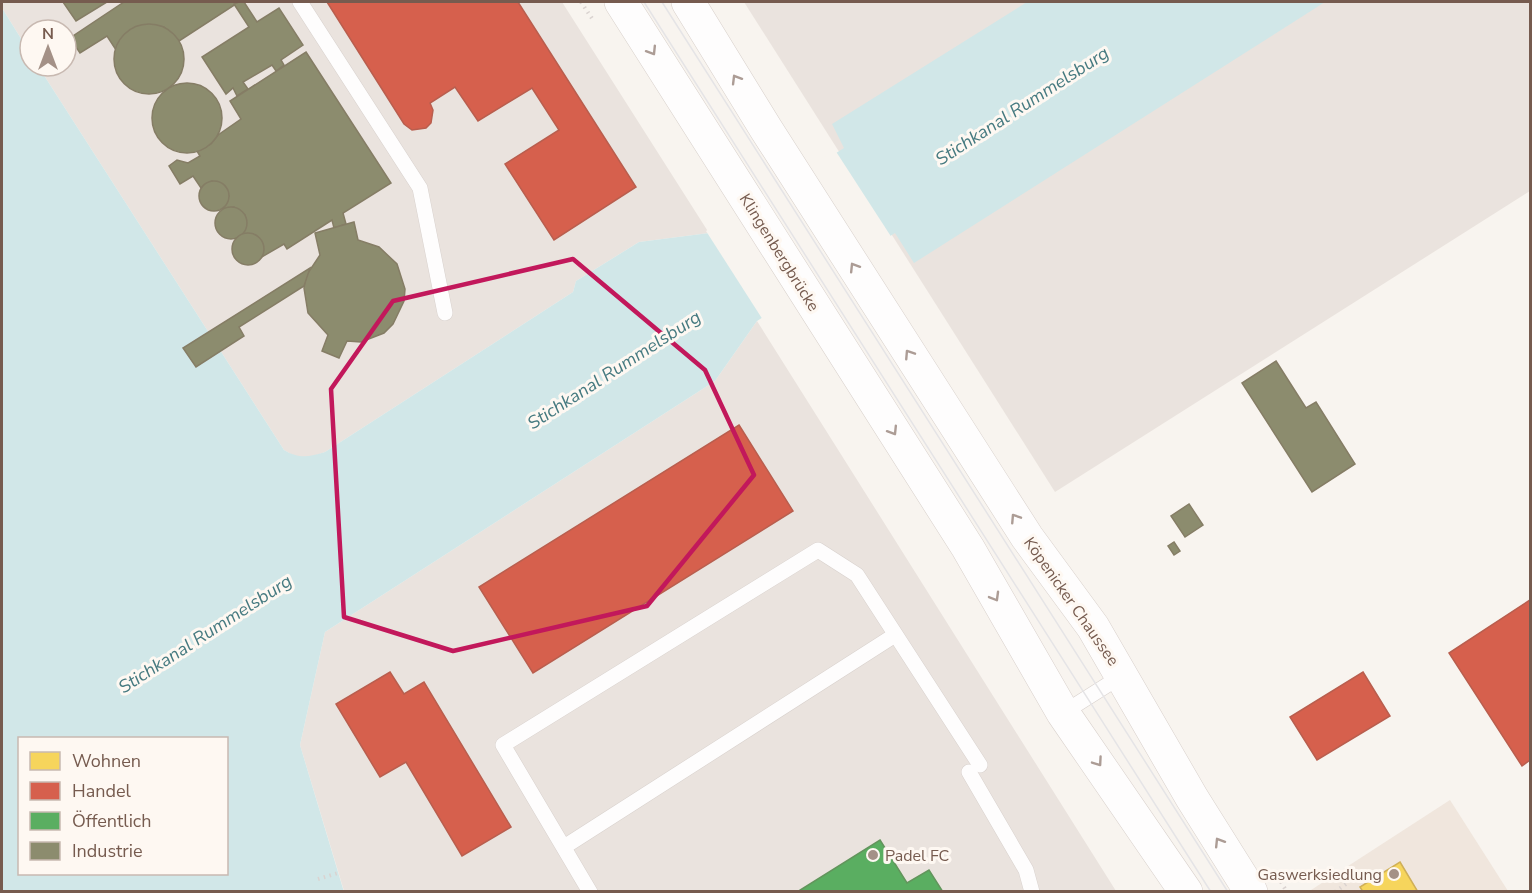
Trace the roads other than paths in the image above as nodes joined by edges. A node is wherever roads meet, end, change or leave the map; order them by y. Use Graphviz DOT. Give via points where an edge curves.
graph roads {
  1 [pos="300,2"];
  2 [pos="621,2"];
  3 [pos="688,2"];
  4 [pos="445,313"];
  5 [pos="895,635"];
  6 [pos="1123,675"];
  7 [pos="1063,713"];
  8 [pos="564,847"];
  9 [pos="590,891"];
  10 [pos="1032,891"];
  11 [pos="1186,891"];
  12 [pos="1251,891"];
  1 -- 4 [label="lane" via="420,188"];
  2 -- 7 [label="main road, Klingenbergbrücke, one-way" via="968,548"];
  6 -- 3 [label="main road, Köpenicker Chaussee, one-way" via="1027,537"];
  5 -- 8 [label="lane"];
  5 -- 8 [label="lane" via="857,575 818,550 503,745"];
  5 -- 10 [label="lane" via="975,769 1026,870"];
  6 -- 7 [label="lane"];
  12 -- 6 [label="main road, Köpenicker Chaussee, one-way" via="1192,798"];
  7 -- 11 [label="main road, one-way"];
  8 -- 9 [label="lane"];
}
